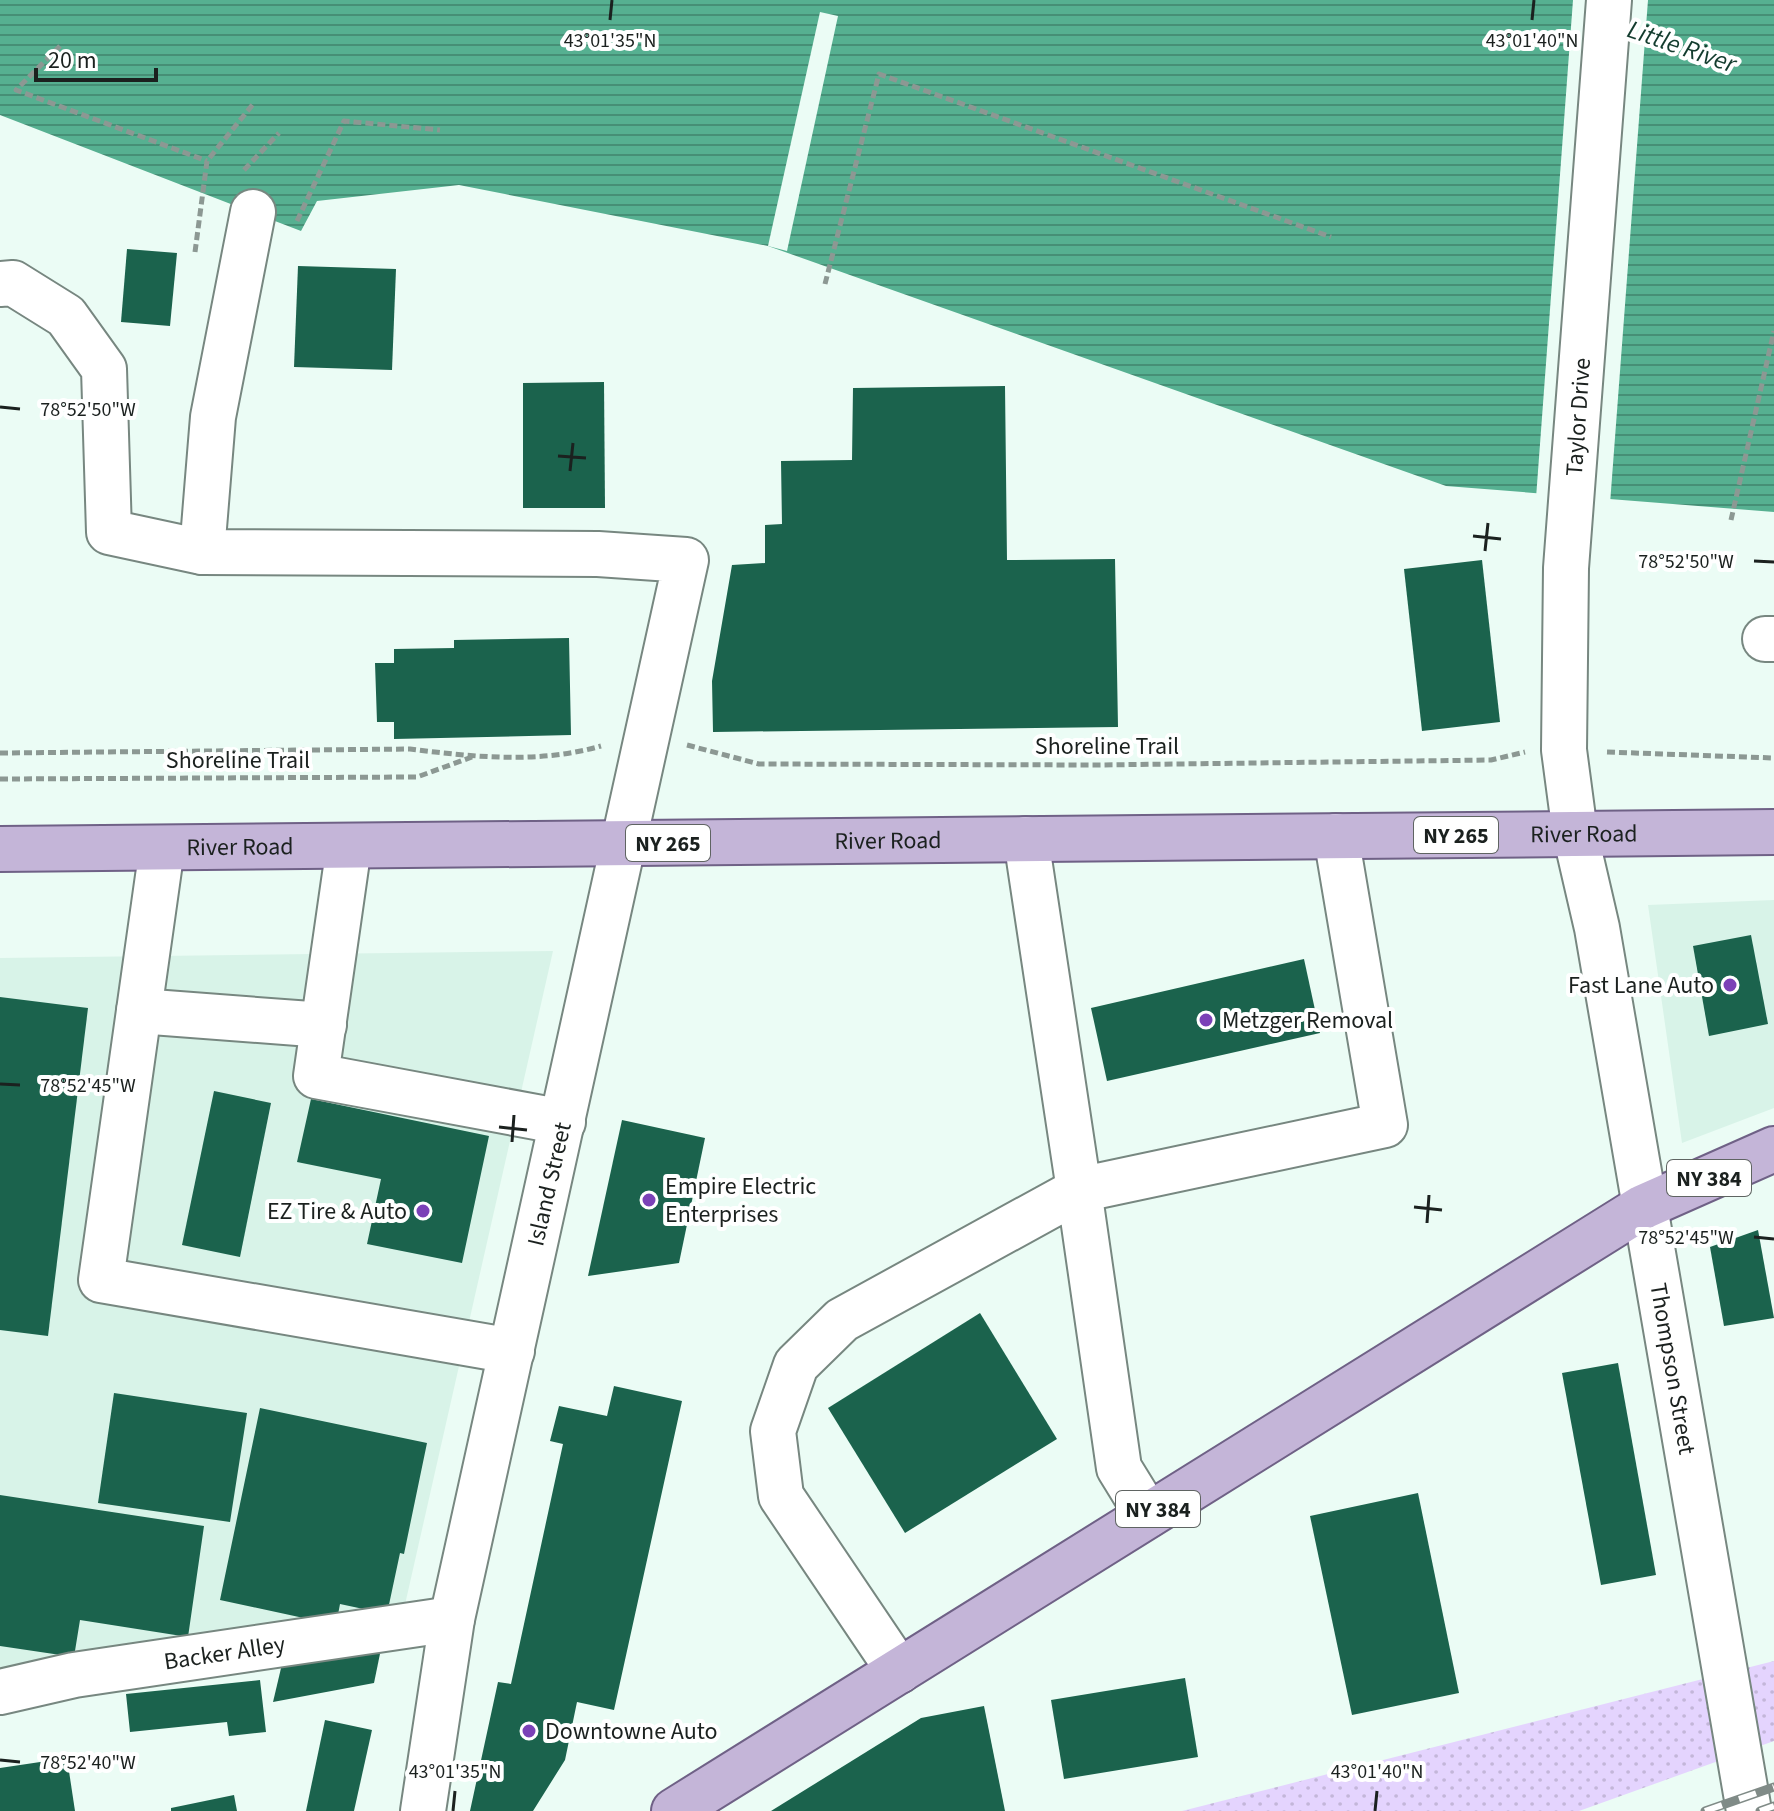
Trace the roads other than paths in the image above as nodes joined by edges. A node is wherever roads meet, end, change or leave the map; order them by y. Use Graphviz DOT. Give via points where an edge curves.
graph roads {
  1 [pos="1609,0"];
  2 [pos="238,191"];
  3 [pos="0,284"];
  4 [pos="202,552"];
  5 [pos="1774,832"];
  6 [pos="1575,833"];
  7 [pos="1336,836"];
  8 [pos="1026,839"];
  9 [pos="626,843"];
  10 [pos="349,846"];
  11 [pos="162,848"];
  12 [pos="0,849"];
  13 [pos="139,1011"];
  14 [pos="324,1025"];
  15 [pos="563,1122"];
  16 [pos="1774,1149"];
  17 [pos="1079,1190"];
  18 [pos="1643,1207"];
  19 [pos="512,1351"];
  20 [pos="1148,1515"];
  21 [pos="452,1619"];
  22 [pos="899,1671"];
  23 [pos="0,1692"];
  24 [pos="423,1811"];
  25 [pos="674,1811"];
  26 [pos="1749,1811"];
  1 -- 6 [label="street, Taylor Drive" via="1566,568 1564,750"];
  2 -- 4 [label="street"];
  3 -- 4 [label="street" via="13,283 66,316 104,369 109,532"];
  4 -- 9 [label="street, Island Street" via="598,554 686,560"];
  5 -- 6 [label="main road, River Road / NY 265"];
  6 -- 7 [label="main road, River Road / NY 265"];
  6 -- 18 [label="street, Thompson Street" via="1597,928"];
  7 -- 8 [label="main road, River Road / NY 265"];
  7 -- 17 [label="street" via="1385,1125"];
  8 -- 9 [label="main road, River Road / NY 265"];
  8 -- 17 [label="street"];
  9 -- 10 [label="main road, River Road / NY 265"];
  9 -- 15 [label="street, Island Street"];
  10 -- 11 [label="main road, River Road / NY 265"];
  10 -- 14 [label="street"];
  11 -- 12 [label="main road, River Road / NY 265"];
  11 -- 13 [label="street"];
  13 -- 14 [label="street"];
  13 -- 19 [label="street" via="101,1280"];
  14 -- 15 [label="street" via="316,1076"];
  15 -- 19 [label="street, Island Street"];
  16 -- 18 [label="main road, NY 384"];
  17 -- 20 [label="street" via="1119,1468"];
  17 -- 22 [label="street" via="842,1320 796,1365 773,1431 781,1496"];
  18 -- 20 [label="main road, NY 384"];
  18 -- 26 [label="street, Thompson Street"];
  19 -- 21 [label="street, Island Street"];
  20 -- 22 [label="main road, NY 384"];
  21 -- 23 [label="street, Backer Alley" via="74,1675"];
  21 -- 24 [label="street, Island Street"];
  22 -- 25 [label="main road, NY 384"];
}
